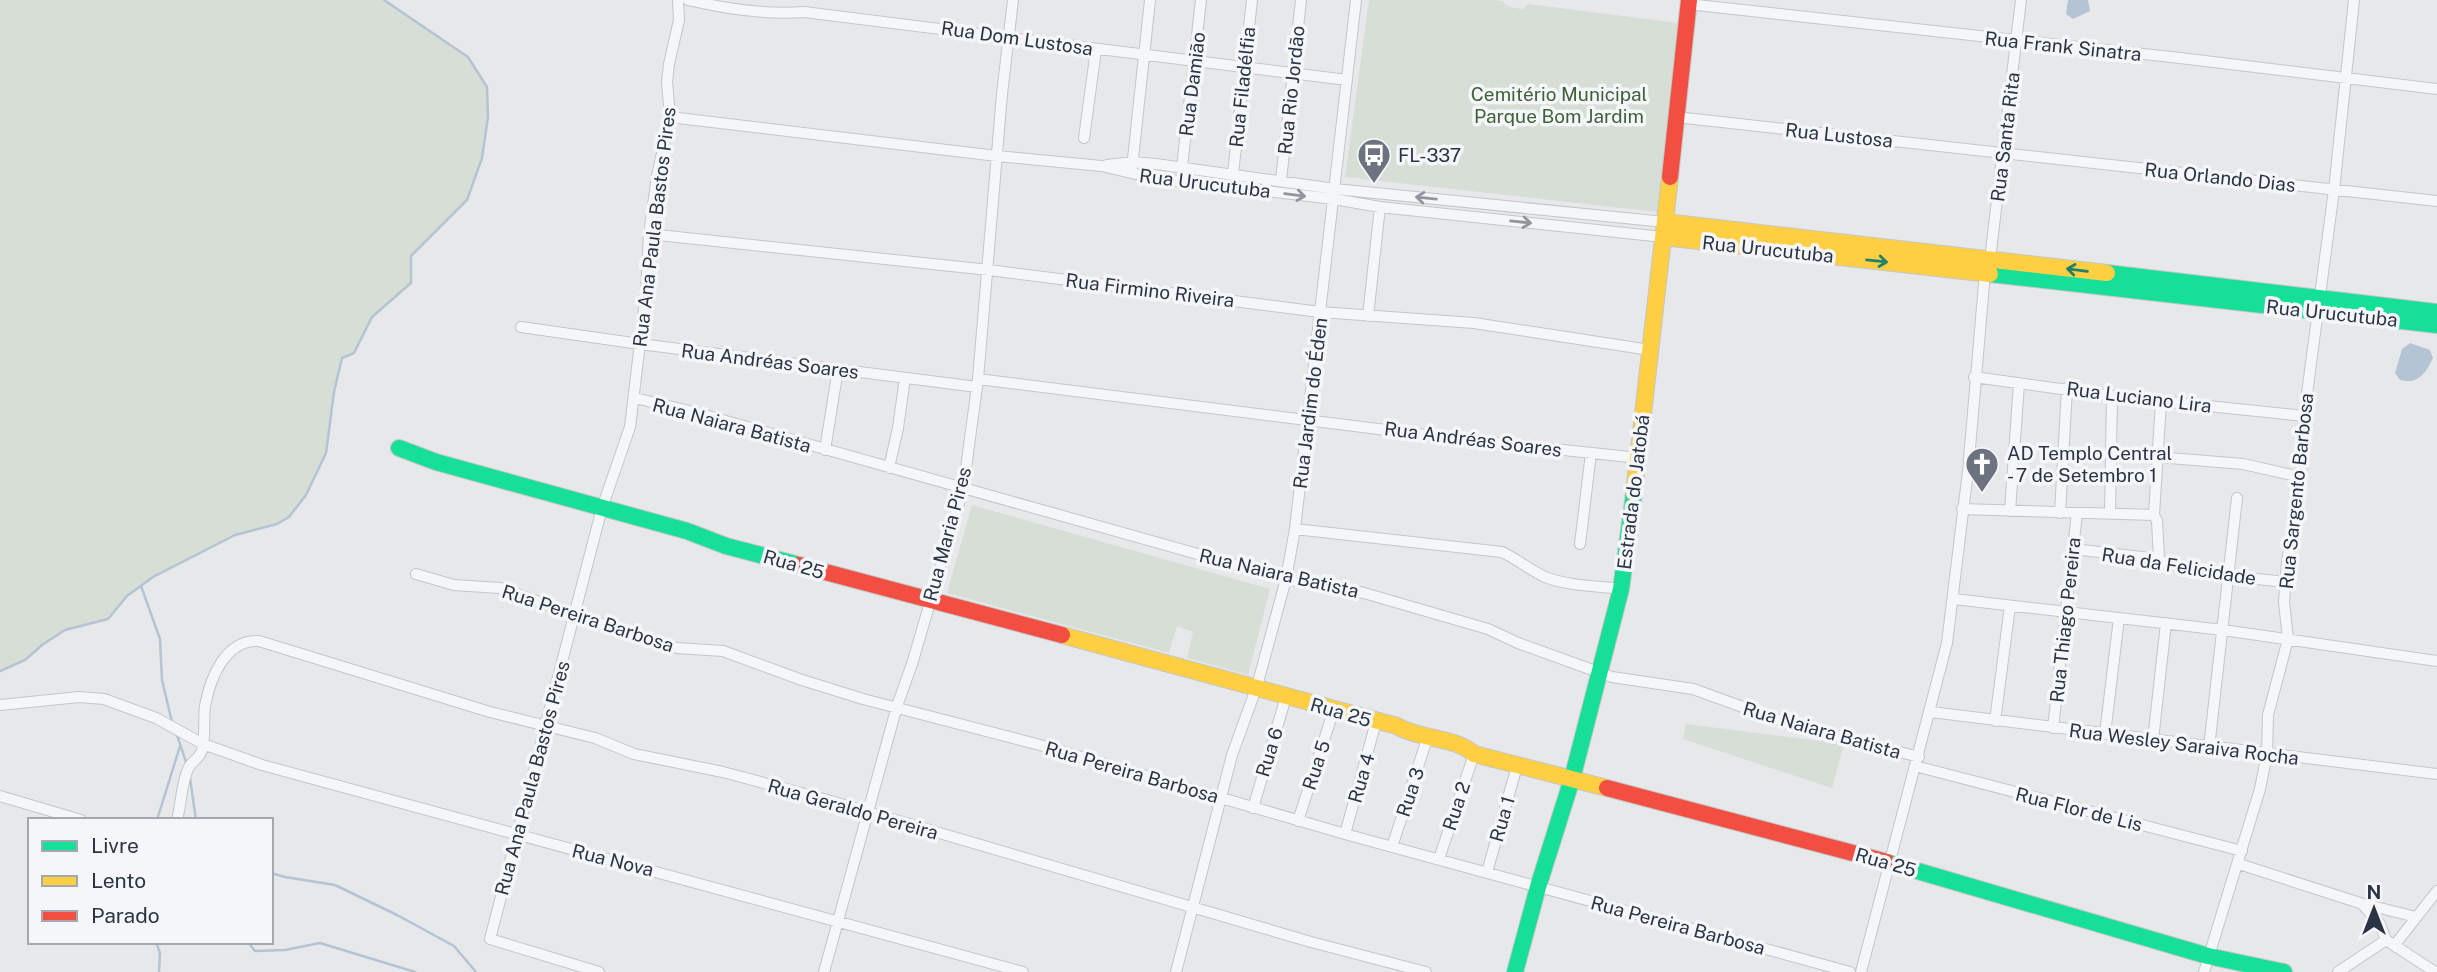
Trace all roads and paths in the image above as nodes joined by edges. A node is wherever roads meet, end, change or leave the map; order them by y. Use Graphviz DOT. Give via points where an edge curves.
graph roads {
  1 [pos="678,0"];
  2 [pos="688,0"];
  3 [pos="1013,0"];
  4 [pos="1150,0"];
  5 [pos="1201,0"];
  6 [pos="1252,0"];
  7 [pos="1301,0"];
  8 [pos="1356,0"];
  9 [pos="2021,0"];
  10 [pos="2354,0"];
  11 [pos="1689,2"];
  12 [pos="1008,37"];
  13 [pos="2017,41"];
  14 [pos="1096,50"];
  15 [pos="1144,55"];
  16 [pos="1194,61"];
  17 [pos="1244,67"];
  18 [pos="1293,72"];
  19 [pos="1347,79"];
  20 [pos="2346,80"];
  21 [pos="2437,89"];
  22 [pos="670,117"];
  23 [pos="1676,117"];
  24 [pos="1084,138"];
  25 [pos="2002,153"];
  26 [pos="997,156"];
  27 [pos="1133,162"];
  28 [pos="1101,166"];
  29 [pos="1182,167"];
  30 [pos="1130,174"];
  31 [pos="1233,174"];
  32 [pos="1281,180"];
  33 [pos="2334,190"];
  34 [pos="1334,194"];
  35 [pos="2437,201"];
  36 [pos="1380,207"];
  37 [pos="1664,230"];
  38 [pos="649,234"];
  39 [pos="1987,266"];
  40 [pos="989,270"];
  41 [pos="2318,305"];
  42 [pos="1320,312"];
  43 [pos="2437,312"];
  44 [pos="1368,316"];
  45 [pos="2437,324"];
  46 [pos="521,327"];
  47 [pos="640,344"];
  48 [pos="1650,350"];
  49 [pos="838,369"];
  50 [pos="1974,377"];
  51 [pos="905,378"];
  52 [pos="978,383"];
  53 [pos="2019,383"];
  54 [pos="2067,388"];
  55 [pos="2112,396"];
  56 [pos="635,398"];
  57 [pos="2161,401"];
  58 [pos="2304,416"];
  59 [pos="1308,419"];
  60 [pos="399,448"];
  61 [pos="825,450"];
  62 [pos="1591,453"];
  63 [pos="2158,457"];
  64 [pos="1639,458"];
  65 [pos="889,468"];
  66 [pos="2301,477"];
  67 [pos="963,490"];
  68 [pos="2237,498"];
  69 [pos="602,508"];
  70 [pos="1962,509"];
  71 [pos="2010,511"];
  72 [pos="2060,513"];
  73 [pos="2077,513"];
  74 [pos="2110,514"];
  75 [pos="2154,515"];
  76 [pos="1294,529"];
  77 [pos="1580,544"];
  78 [pos="2073,550"];
  79 [pos="2159,559"];
  80 [pos="416,574"];
  81 [pos="2227,576"];
  82 [pos="1286,579"];
  83 [pos="2286,582"];
  84 [pos="1621,589"];
  85 [pos="930,599"];
  86 [pos="1954,599"];
  87 [pos="2010,606"];
  88 [pos="2066,611"];
  89 [pos="574,614"];
  90 [pos="2119,618"];
  91 [pos="2166,623"];
  92 [pos="2223,630"];
  93 [pos="2288,639"];
  94 [pos="2437,661"];
  95 [pos="1600,672"];
  96 [pos="1257,686"];
  97 [pos="1286,697"];
  98 [pos="0,705"];
  99 [pos="897,706"];
  100 [pos="1334,709"];
  101 [pos="1931,712"];
  102 [pos="1995,721"];
  103 [pos="1376,722"];
  104 [pos="545,725"];
  105 [pos="2053,728"];
  106 [pos="2105,734"];
  107 [pos="1428,736"];
  108 [pos="2153,740"];
  109 [pos="203,744"];
  110 [pos="2209,748"];
  111 [pos="1474,754"];
  112 [pos="2267,754"];
  113 [pos="1917,762"];
  114 [pos="1517,766"];
  115 [pos="2437,774"];
  116 [pos="1572,779"];
  117 [pos="0,796"];
  118 [pos="1221,798"];
  119 [pos="1252,808"];
  120 [pos="868,813"];
  121 [pos="75,818"];
  122 [pos="177,818"];
  123 [pos="1298,821"];
  124 [pos="1345,834"];
  125 [pos="517,835"];
  126 [pos="1392,847"];
  127 [pos="2242,851"];
  128 [pos="1439,859"];
  129 [pos="1891,863"];
  130 [pos="2239,864"];
  131 [pos="1487,872"];
  132 [pos="1538,887"];
  133 [pos="2437,891"];
  134 [pos="2360,903"];
  135 [pos="1193,906"];
  136 [pos="2416,917"];
  137 [pos="839,922"];
  138 [pos="2386,940"];
  139 [pos="2396,947"];
  140 [pos="2206,964"];
  141 [pos="599,972"];
  142 [pos="824,972"];
  143 [pos="1023,972"];
  144 [pos="1176,972"];
  145 [pos="1426,972"];
  146 [pos="1516,972"];
  147 [pos="1850,972"];
  148 [pos="1861,972"];
  149 [pos="2284,972"];
  150 [pos="2338,972"];
  151 [pos="2435,972"];
  1 -- 22 [label="street, Rua Ana Paula Bastos Pires" via="667,82"];
  2 -- 12 [label="street, Rua Dom Lustosa" via="726,8 804,12"];
  3 -- 12 [label="street, Rua Maria Pires"];
  4 -- 15 [label="street"];
  5 -- 16 [label="street, Rua Damião"];
  6 -- 17 [label="street, Rua Filadélfia"];
  7 -- 18 [label="street, Rua Rio Jordão"];
  8 -- 19 [label="street, Rua Jardim do Éden"];
  9 -- 13 [label="street, Rua Santa Rita"];
  10 -- 20 [label="street, Rua Sargento Barbosa"];
  11 -- 13 [label="street, Rua Frank Sinatra"];
  11 -- 23 [label="street, Estrada do Jatobá"];
  12 -- 14 [label="street, Rua Dom Lustosa"];
  12 -- 26 [label="street, Rua Maria Pires"];
  13 -- 20 [label="street, Rua Frank Sinatra"];
  13 -- 25 [label="street, Rua Santa Rita"];
  14 -- 15 [label="street, Rua Dom Lustosa"];
  14 -- 24 [label="street"];
  15 -- 16 [label="street, Rua Dom Lustosa"];
  15 -- 27 [label="street"];
  16 -- 17 [label="street, Rua Dom Lustosa"];
  16 -- 29 [label="street, Rua Damião"];
  17 -- 18 [label="street, Rua Dom Lustosa"];
  17 -- 31 [label="street, Rua Filadélfia"];
  18 -- 19 [label="street, Rua Dom Lustosa"];
  18 -- 32 [label="street, Rua Rio Jordão"];
  19 -- 34 [label="street, Rua Jardim do Éden"];
  20 -- 21 [label="street, Rua Frank Sinatra"];
  20 -- 33 [label="street, Rua Sargento Barbosa"];
  22 -- 26 [label="street, Rua Urucutuba"];
  22 -- 38 [label="street, Rua Ana Paula Bastos Pires"];
  23 -- 25 [label="street, Rua Lustosa"];
  23 -- 37 [label="street, Estrada do Jatobá"];
  25 -- 33 [label="street, Rua Orlando Dias"];
  25 -- 39 [label="street, Rua Santa Rita"];
  26 -- 28 [label="street, Rua Urucutuba"];
  26 -- 40 [label="street, Rua Maria Pires"];
  27 -- 28 [label="street, Rua Urucutuba"];
  27 -- 29 [label="street, Rua Urucutuba"];
  27 -- 30 [label="street"];
  28 -- 30 [label="street, Rua Urucutuba"];
  29 -- 31 [label="street, Rua Urucutuba"];
  30 -- 34 [label="street, Rua Urucutuba, one-way"];
  31 -- 32 [label="street, Rua Urucutuba"];
  32 -- 34 [label="street, Rua Urucutuba"];
  33 -- 35 [label="street, Rua Orlando Dias"];
  33 -- 41 [label="street, Rua Sargento Barbosa"];
  34 -- 36 [label="street, Rua Urucutuba"];
  37 -- 34 [label="street, Rua Urucutuba, one-way"];
  34 -- 42 [label="street, Rua Jardim do Éden"];
  36 -- 37 [label="street, Rua Urucutuba, one-way"];
  36 -- 44 [label="street"];
  37 -- 39 [label="street, Rua Urucutuba"];
  37 -- 48 [label="street, Estrada do Jatobá"];
  38 -- 40 [label="street, Rua Firmino Riveira"];
  38 -- 47 [label="street, Rua Ana Paula Bastos Pires"];
  39 -- 41 [label="street, Rua Urucutuba"];
  39 -- 50 [label="street, Rua Santa Rita"];
  40 -- 42 [label="street, Rua Firmino Riveira"];
  40 -- 52 [label="street, Rua Maria Pires"];
  41 -- 43 [label="street, Rua Urucutuba"];
  41 -- 45 [label="street, Rua Urucutuba"];
  41 -- 58 [label="street, Rua Sargento Barbosa"];
  42 -- 44 [label="street, Rua Firmino Riveira"];
  42 -- 59 [label="street, Rua Jardim do Éden"];
  44 -- 48 [label="street, Rua Firmino Riveira" via="1474,323"];
  46 -- 47 [label="street, Rua Andréas Soares"];
  47 -- 49 [label="street, Rua Andréas Soares"];
  47 -- 56 [label="street, Rua Ana Paula Bastos Pires"];
  48 -- 64 [label="street, Estrada do Jatobá"];
  49 -- 51 [label="street, Rua Andréas Soares"];
  49 -- 61 [label="street"];
  50 -- 53 [label="street, Rua Luciano Lira"];
  50 -- 70 [label="street, Rua Santa Rita"];
  51 -- 52 [label="street, Rua Andréas Soares"];
  51 -- 65 [label="street"];
  52 -- 59 [label="street, Rua Andréas Soares"];
  52 -- 67 [label="street, Rua Maria Pires"];
  53 -- 54 [label="street, Rua Luciano Lira"];
  53 -- 71 [label="street"];
  54 -- 55 [label="street, Rua Luciano Lira"];
  54 -- 72 [label="street"];
  55 -- 57 [label="street, Rua Luciano Lira"];
  55 -- 74 [label="street"];
  56 -- 61 [label="street, Rua Naiara Batista"];
  56 -- 69 [label="street, Rua Ana Paula Bastos Pires" via="630,427"];
  57 -- 58 [label="street, Rua Luciano Lira"];
  57 -- 63 [label="street"];
  58 -- 66 [label="street, Rua Sargento Barbosa"];
  59 -- 62 [label="street, Rua Andréas Soares"];
  59 -- 76 [label="street, Rua Jardim do Éden"];
  60 -- 69 [label="street, Rua 25"];
  61 -- 65 [label="street, Rua Naiara Batista"];
  62 -- 64 [label="street, Rua Andréas Soares"];
  62 -- 77 [label="street"];
  63 -- 66 [label="street" via="2243,464"];
  63 -- 75 [label="street"];
  64 -- 84 [label="street, Estrada do Jatobá"];
  65 -- 67 [label="street, Rua Naiara Batista"];
  66 -- 83 [label="street, Rua Sargento Barbosa"];
  67 -- 82 [label="street, Rua Naiara Batista"];
  67 -- 85 [label="street, Rua Maria Pires"];
  68 -- 81 [label="street"];
  69 -- 85 [label="street, Rua 25"];
  69 -- 89 [label="street, Rua Ana Paula Bastos Pires"];
  70 -- 71 [label="street"];
  70 -- 86 [label="street, Rua Santa Rita"];
  71 -- 72 [label="street"];
  72 -- 73 [label="street"];
  73 -- 74 [label="street"];
  73 -- 78 [label="street, Rua Thiago Pereira"];
  74 -- 75 [label="street"];
  75 -- 79 [label="street"];
  76 -- 82 [label="street, Rua Jardim do Éden"];
  76 -- 84 [label="street" via="1502,552 1554,580"];
  78 -- 79 [label="street, Rua da Felicidade"];
  78 -- 88 [label="street, Rua Thiago Pereira"];
  79 -- 81 [label="street, Rua da Felicidade"];
  80 -- 89 [label="street, Rua Pereira Barbosa" via="454,584 500,588"];
  81 -- 83 [label="street, Rua da Felicidade"];
  81 -- 92 [label="street"];
  82 -- 95 [label="street, Rua Naiara Batista" via="1364,593 1470,623"];
  82 -- 96 [label="street, Rua Jardim do Éden"];
  83 -- 93 [label="street, Rua Sargento Barbosa"];
  84 -- 95 [label="street, Estrada do Jatobá"];
  85 -- 96 [label="street, Rua 25"];
  85 -- 99 [label="street, Rua Maria Pires"];
  86 -- 87 [label="street"];
  86 -- 101 [label="street, Rua Santa Rita"];
  87 -- 88 [label="street"];
  87 -- 102 [label="street"];
  88 -- 90 [label="street"];
  88 -- 105 [label="street, Rua Thiago Pereira"];
  89 -- 99 [label="street, Rua Pereira Barbosa" via="677,648 723,651 802,680"];
  89 -- 104 [label="street, Rua Ana Paula Bastos Pires"];
  90 -- 91 [label="street"];
  90 -- 106 [label="street"];
  91 -- 92 [label="street"];
  91 -- 108 [label="street"];
  92 -- 93 [label="street"];
  92 -- 110 [label="street"];
  93 -- 94 [label="street"];
  93 -- 112 [label="street, Rua Sargento Barbosa" via="2268,715"];
  95 -- 113 [label="street, Rua Naiara Batista" via="1693,689"];
  95 -- 116 [label="street, Estrada do Jatobá"];
  96 -- 97 [label="street, Rua 25"];
  96 -- 118 [label="street, Rua Jardim do Éden"];
  97 -- 100 [label="street, Rua 25"];
  97 -- 119 [label="street, Rua 6"];
  98 -- 109 [label="street, Rua Nova" via="92,696 156,718"];
  99 -- 118 [label="street, Rua Pereira Barbosa"];
  99 -- 120 [label="street, Rua Maria Pires"];
  100 -- 103 [label="street, Rua 25"];
  100 -- 123 [label="street, Rua 5"];
  101 -- 102 [label="street, Rua Wesley Saraiva Rocha"];
  101 -- 113 [label="street, Rua Santa Rita"];
  102 -- 105 [label="street, Rua Wesley Saraiva Rocha"];
  103 -- 107 [label="street, Rua 25"];
  103 -- 124 [label="street, Rua 4"];
  104 -- 109 [label="street, Rua Geraldo Pereira" via="254,640 230,650 210,685"];
  104 -- 120 [label="street, Rua Geraldo Pereira" via="634,754 723,772"];
  104 -- 125 [label="street, Rua Ana Paula Bastos Pires"];
  105 -- 106 [label="street, Rua Wesley Saraiva Rocha"];
  106 -- 108 [label="street, Rua Wesley Saraiva Rocha"];
  107 -- 111 [label="street, Rua 25" via="1466,747"];
  107 -- 126 [label="street, Rua 3"];
  108 -- 110 [label="street, Rua Wesley Saraiva Rocha"];
  109 -- 122 [label="street" via="188,768"];
  109 -- 125 [label="street, Rua Nova" via="262,765"];
  110 -- 112 [label="street, Rua Wesley Saraiva Rocha"];
  111 -- 114 [label="street, Rua 25"];
  111 -- 128 [label="street, Rua 2"];
  112 -- 115 [label="street, Rua Wesley Saraiva Rocha"];
  112 -- 127 [label="street, Rua Sargento Barbosa"];
  113 -- 127 [label="street, Rua Flor de Lis"];
  113 -- 129 [label="street, Rua Santa Rita"];
  114 -- 116 [label="street, Rua 25"];
  114 -- 131 [label="street, Rua 1"];
  116 -- 129 [label="street, Rua 25"];
  116 -- 132 [label="street, Estrada do Jatobá"];
  117 -- 121 [label="street"];
  118 -- 119 [label="street, Rua Pereira Barbosa"];
  118 -- 135 [label="street, Rua Jardim do Éden"];
  119 -- 123 [label="street, Rua Pereira Barbosa"];
  120 -- 135 [label="street, Rua Geraldo Pereira"];
  120 -- 137 [label="street, Rua Maria Pires"];
  123 -- 124 [label="street, Rua Pereira Barbosa"];
  124 -- 126 [label="street, Rua Pereira Barbosa"];
  125 -- 137 [label="street, Rua Nova"];
  125 -- 141 [label="street, Rua Ana Paula Bastos Pires" via="489,939"];
  126 -- 128 [label="street, Rua Pereira Barbosa"];
  127 -- 130 [label="street, Rua Sargento Barbosa"];
  128 -- 131 [label="street, Rua Pereira Barbosa"];
  129 -- 140 [label="street, Rua 25"];
  129 -- 148 [label="street, Rua Santa Rita"];
  130 -- 134 [label="street"];
  130 -- 140 [label="street, Rua Sargento Barbosa"];
  131 -- 132 [label="street, Rua Pereira Barbosa"];
  132 -- 146 [label="street, Estrada do Jatobá"];
  132 -- 147 [label="street, Rua Pereira Barbosa"];
  133 -- 136 [label="street"];
  134 -- 136 [label="street"];
  134 -- 138 [label="street" via="2380,924"];
  135 -- 144 [label="street, Rua Jardim do Éden"];
  135 -- 145 [label="street, Rua Geraldo Pereira"];
  136 -- 139 [label="street"];
  137 -- 142 [label="street, Rua Maria Pires"];
  137 -- 143 [label="street, Rua Nova"];
  138 -- 139 [label="street"];
  138 -- 150 [label="street"];
  139 -- 151 [label="street"];
  140 -- 149 [label="street, Rua 25"];
}
